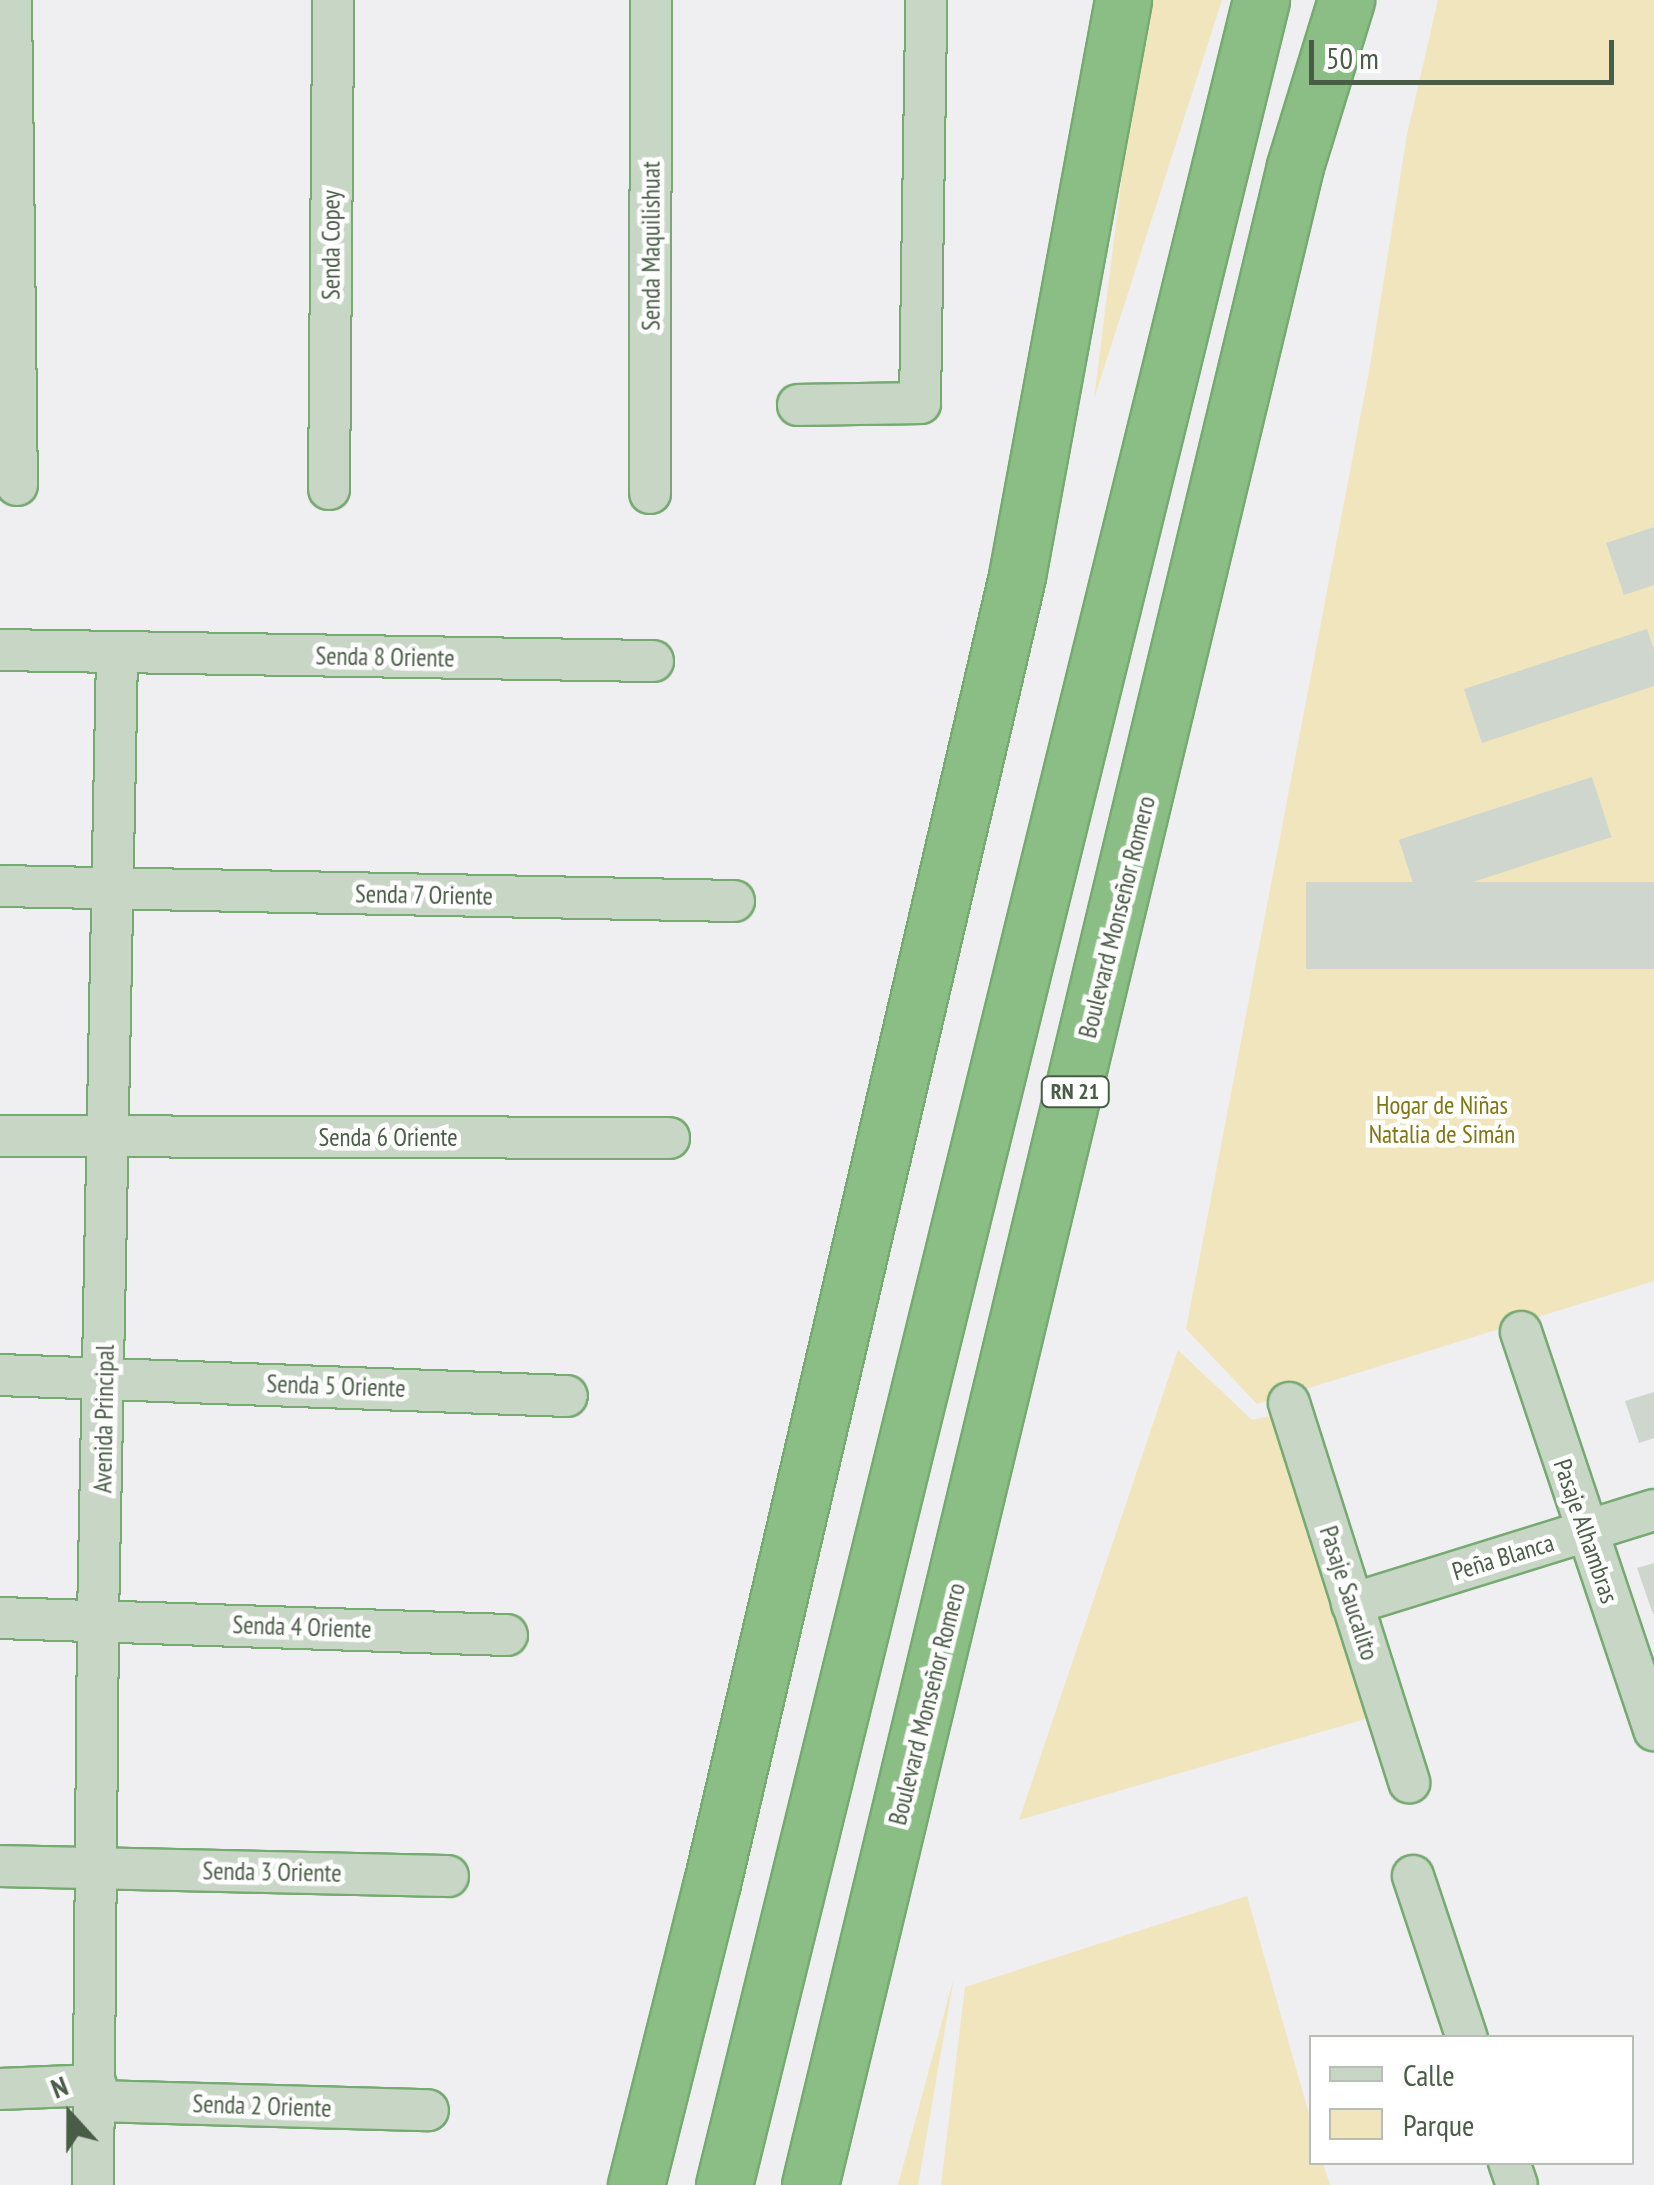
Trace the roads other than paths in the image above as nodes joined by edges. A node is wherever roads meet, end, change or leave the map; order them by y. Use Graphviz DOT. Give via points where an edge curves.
graph roads {
  1 [pos="11,0"];
  2 [pos="334,0"];
  3 [pos="652,0"];
  4 [pos="926,0"];
  5 [pos="1123,0"];
  6 [pos="1261,0"];
  7 [pos="1346,0"];
  8 [pos="798,404"];
  9 [pos="17,485"];
  10 [pos="330,489"];
  11 [pos="650,493"];
  12 [pos="0,650"];
  13 [pos="118,652"];
  14 [pos="653,661"];
  15 [pos="0,886"];
  16 [pos="113,888"];
  17 [pos="734,901"];
  18 [pos="0,1136"];
  19 [pos="106,1136"];
  20 [pos="669,1138"];
  21 [pos="1520,1332"];
  22 [pos="0,1374"];
  23 [pos="105,1377"];
  24 [pos="567,1396"];
  25 [pos="1289,1403"];
  26 [pos="1654,1510"];
  27 [pos="1585,1532"];
  28 [pos="1352,1604"];
  29 [pos="0,1618"];
  30 [pos="98,1619"];
  31 [pos="506,1635"];
  32 [pos="1654,1730"];
  33 [pos="1409,1782"];
  34 [pos="0,1866"];
  35 [pos="97,1868"];
  36 [pos="448,1876"];
  37 [pos="1413,1876"];
  38 [pos="1466,2035"];
  39 [pos="0,2088"];
  40 [pos="96,2093"];
  41 [pos="428,2110"];
  42 [pos="93,2185"];
  43 [pos="636,2185"];
  44 [pos="724,2185"];
  45 [pos="810,2185"];
  1 -- 9 [label="street"];
  2 -- 10 [label="street, Senda Copey"];
  3 -- 11 [label="street, Senda Maquilishuat"];
  4 -- 8 [label="street" via="920,403"];
  5 -- 43 [label="highway" via="1016,576"];
  6 -- 44 [label="highway"];
  7 -- 45 [label="highway, Boulevard Monseñor Romero / RN 21" via="1295,166"];
  12 -- 13 [label="street, Senda 8 Oriente"];
  13 -- 14 [label="street, Senda 8 Oriente"];
  13 -- 16 [label="street, Avenida Principal"];
  15 -- 16 [label="street, Senda 7 Oriente"];
  16 -- 17 [label="street, Senda 7 Oriente"];
  16 -- 19 [label="street, Avenida Principal"];
  18 -- 19 [label="street, Senda 6 Oriente"];
  19 -- 20 [label="street, Senda 6 Oriente"];
  19 -- 23 [label="street, Avenida Principal"];
  21 -- 27 [label="street, Pasaje Alhambras"];
  22 -- 23 [label="street, Senda 5 Oriente"];
  23 -- 24 [label="street, Senda 5 Oriente"];
  23 -- 30 [label="street, Avenida Principal"];
  25 -- 28 [label="street, Pasaje Saucalito"];
  26 -- 27 [label="street, Peña Blanca"];
  27 -- 28 [label="street, Peña Blanca"];
  27 -- 32 [label="street, Pasaje Alhambras"];
  28 -- 33 [label="street, Pasaje Saucalito"];
  29 -- 30 [label="street, Senda 4 Oriente"];
  30 -- 31 [label="street, Senda 4 Oriente"];
  30 -- 35 [label="street, Avenida Principal"];
  34 -- 35 [label="street, Senda 3 Oriente"];
  35 -- 36 [label="street, Senda 3 Oriente"];
  35 -- 40 [label="street, Avenida Principal"];
  37 -- 38 [label="street"];
  39 -- 40 [label="street, Senda 2 Oriente"];
  40 -- 41 [label="street, Senda 2 Oriente"];
  40 -- 42 [label="street, Avenida Principal"];
}
